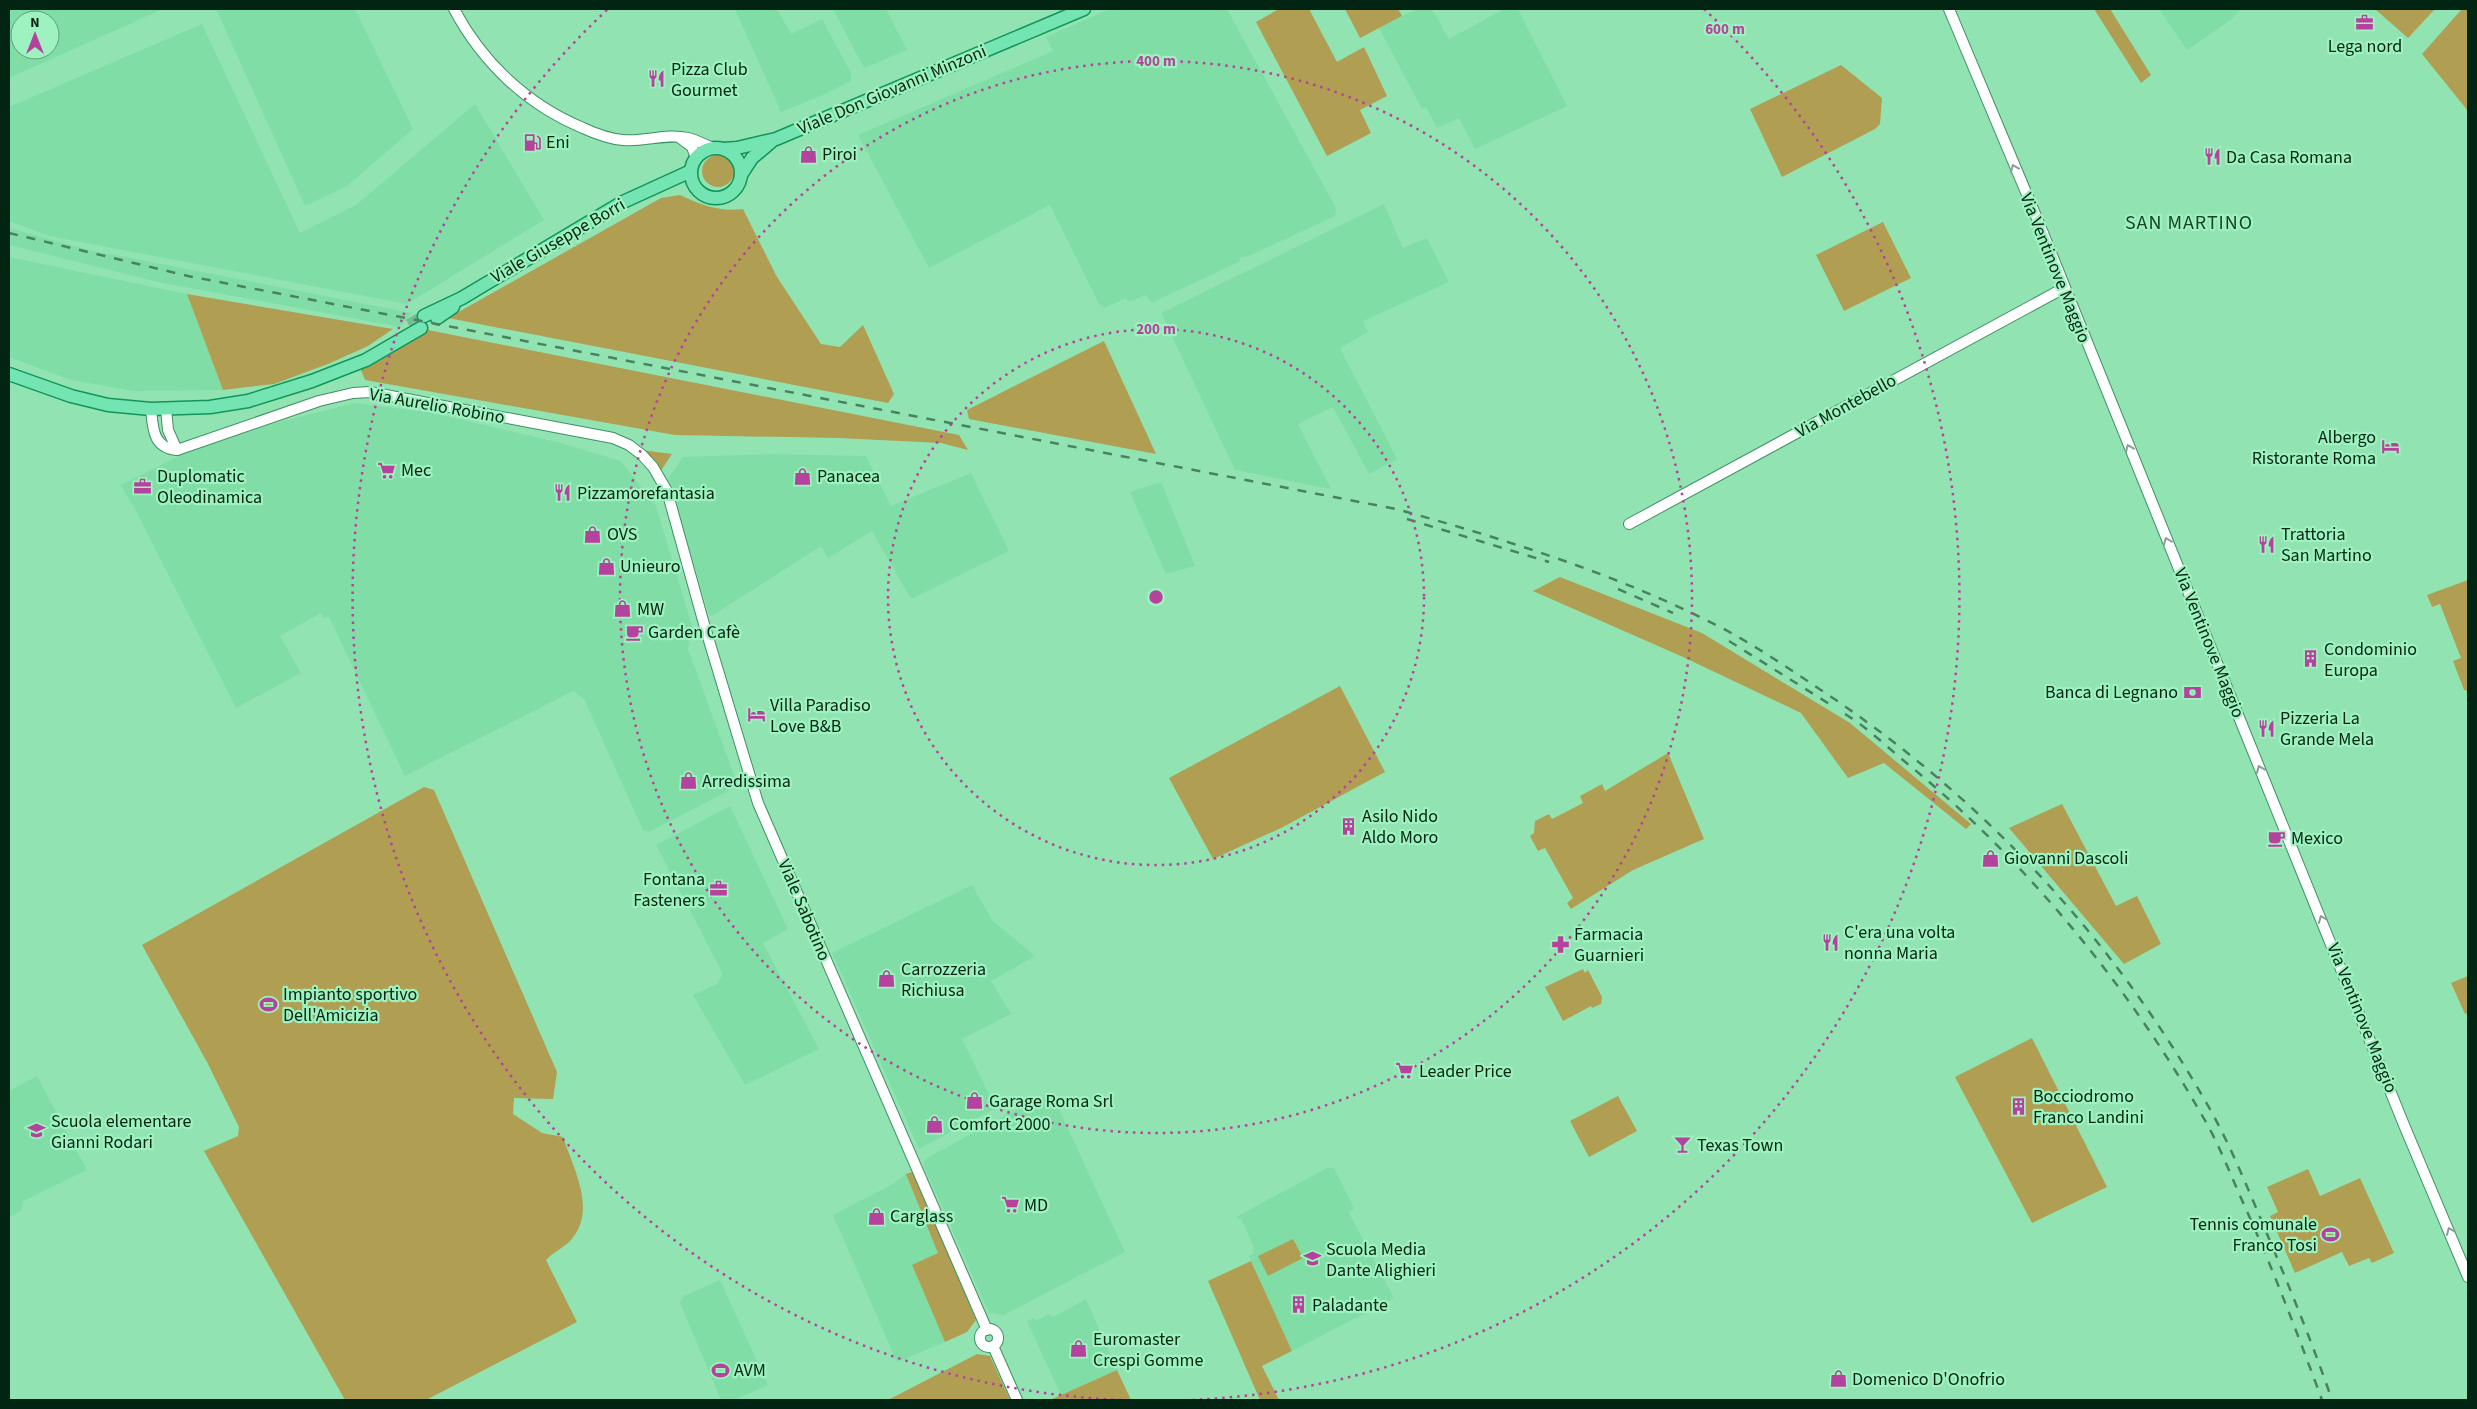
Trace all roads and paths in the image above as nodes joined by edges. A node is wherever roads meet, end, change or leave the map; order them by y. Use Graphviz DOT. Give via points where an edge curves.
graph roads {
  1 [pos="454,9"];
  2 [pos="1084,9"];
  3 [pos="1949,9"];
  4 [pos="677,136"];
  5 [pos="776,139"];
  6 [pos="718,149"];
  7 [pos="696,158"];
  8 [pos="691,171"];
  9 [pos="741,175"];
  10 [pos="656,188"];
  11 [pos="696,188"];
  12 [pos="2064,288"];
  13 [pos="462,298"];
  14 [pos="436,318"];
  15 [pos="9,374"];
  16 [pos="151,409"];
  17 [pos="166,409"];
  18 [pos="177,450"];
  19 [pos="659,477"];
  20 [pos="1629,524"];
  21 [pos="2468,1276"];
  22 [pos="1017,1400"];
  1 -- 4 [label="street" via="485,57 535,102 566,121 599,135 622,140"];
  2 -- 5 [label="main road, Viale Don Giovanni Minzoni"];
  12 -- 3 [label="street, Via Ventinove Maggio, one-way"];
  4 -- 6 [label="street"];
  4 -- 7 [label="street" via="692,147"];
  5 -- 6 [label="main road, Viale Don Giovanni Minzoni"];
  5 -- 9 [label="main road, Viale Don Giovanni Minzoni" via="752,158"];
  6 -- 7 [label="main road" via="701,153"];
  6 -- 9 [label="main road" via="737,159"];
  7 -- 8 [label="main road"];
  8 -- 10 [label="main road, Viale Giuseppe Borri"];
  8 -- 11 [label="main road"];
  9 -- 11 [label="main road" via="739,184 727,196 710,197"];
  10 -- 11 [label="main road, Viale Giuseppe Borri"];
  10 -- 13 [label="main road, Viale Giuseppe Borri" via="623,202"];
  12 -- 20 [label="street, Via Montebello"];
  21 -- 12 [label="street, Via Ventinove Maggio, one-way"];
  13 -- 14 [label="main road, Viale Giuseppe Borri"];
  13 -- 17 [label="main road, Viale Giuseppe Borri" via="441,306 366,360 306,383 248,400 210,407"];
  15 -- 16 [label="main road, Viale Giuseppe Borri" via="82,400"];
  16 -- 17 [label="main road, Viale Giuseppe Borri"];
  16 -- 18 [label="street" via="153,429 159,442 166,449"];
  17 -- 18 [label="street" via="168,430"];
  18 -- 19 [label="street, Via Aurelio Robino" via="319,401 370,392 613,438 642,455"];
  19 -- 22 [label="street, Viale Sabotino" via="667,491 758,803 987,1330 981,1335 981,1342 985,1346 993,1346"];
}
